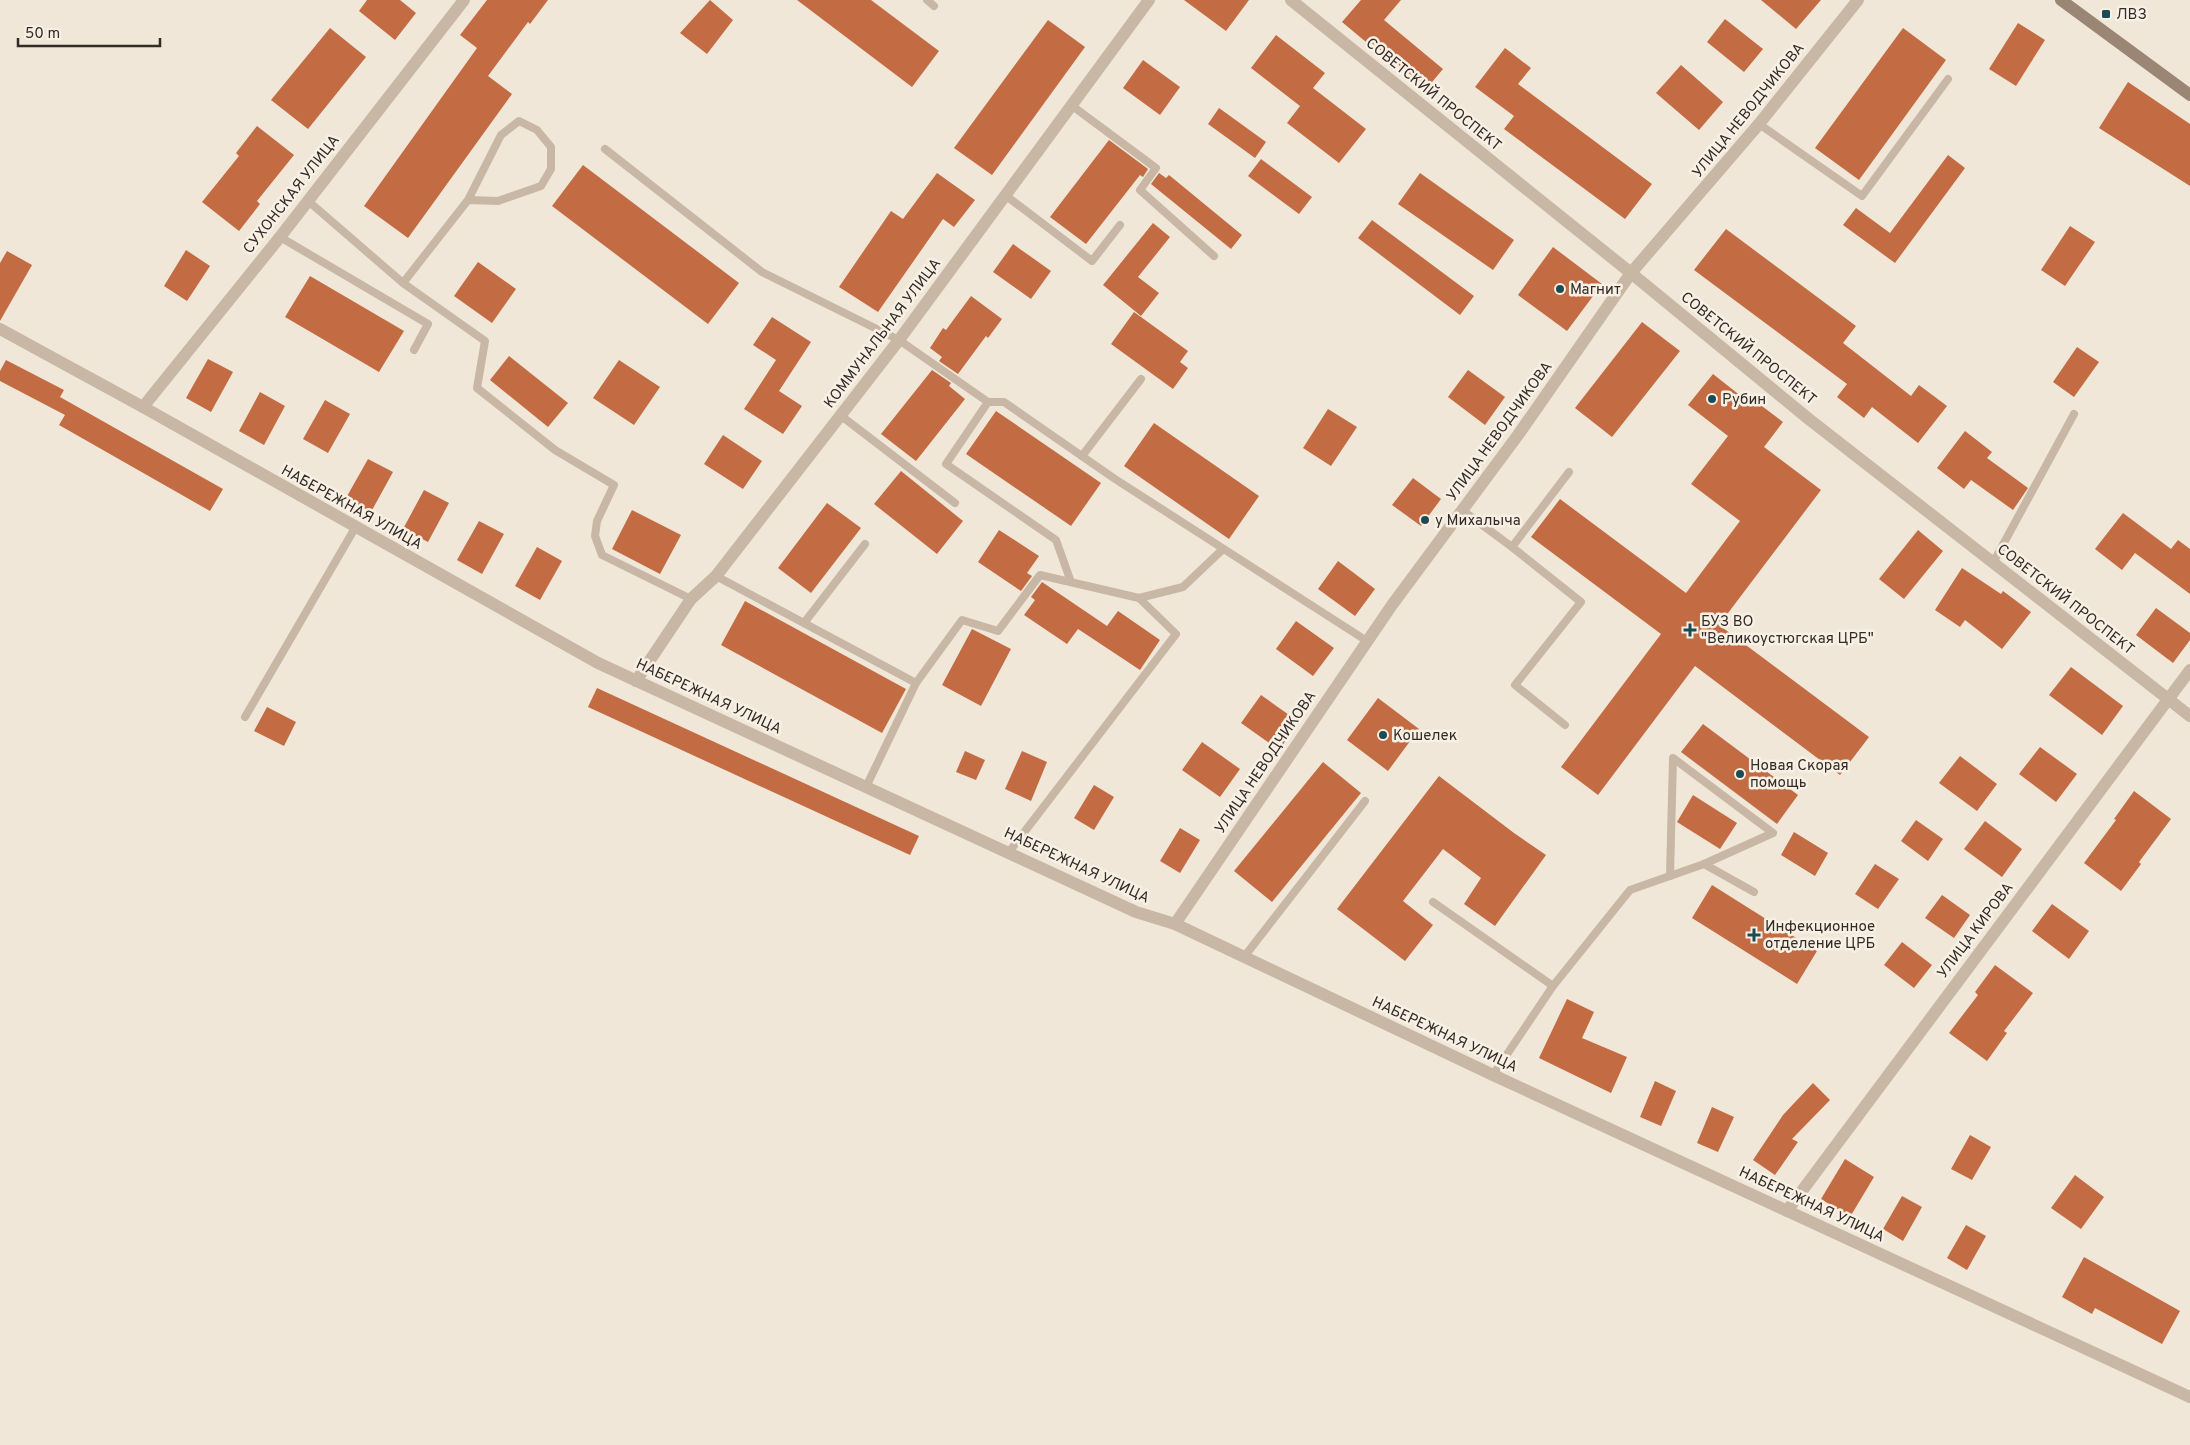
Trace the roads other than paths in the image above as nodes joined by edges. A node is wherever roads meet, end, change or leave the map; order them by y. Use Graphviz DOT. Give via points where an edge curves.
graph roads {
  1 [pos="464,0"];
  2 [pos="927,0"];
  3 [pos="1149,0"];
  4 [pos="1292,0"];
  5 [pos="1858,0"];
  6 [pos="2061,0"];
  7 [pos="934,6"];
  8 [pos="1948,80"];
  9 [pos="2190,96"];
  10 [pos="1071,105"];
  11 [pos="1759,124"];
  12 [pos="605,149"];
  13 [pos="1005,194"];
  14 [pos="307,200"];
  15 [pos="468,200"];
  16 [pos="1120,225"];
  17 [pos="280,236"];
  18 [pos="1214,256"];
  19 [pos="1631,273"];
  20 [pos="403,283"];
  21 [pos="0,329"];
  22 [pos="899,340"];
  23 [pos="414,350"];
  24 [pos="1141,380"];
  25 [pos="988,402"];
  26 [pos="143,407"];
  27 [pos="2074,414"];
  28 [pos="840,415"];
  29 [pos="1082,456"];
  30 [pos="1569,472"];
  31 [pos="955,503"];
  32 [pos="1462,510"];
  33 [pos="355,528"];
  34 [pos="865,544"];
  35 [pos="1512,547"];
  36 [pos="1223,549"];
  37 [pos="1993,563"];
  38 [pos="716,576"];
  39 [pos="1071,582"];
  40 [pos="1139,598"];
  41 [pos="692,599"];
  42 [pos="804,623"];
  43 [pos="1367,641"];
  44 [pos="2190,670"];
  45 [pos="636,681"];
  46 [pos="916,683"];
  47 [pos="2168,699"];
  48 [pos="2190,716"];
  49 [pos="245,717"];
  50 [pos="1564,725"];
  51 [pos="866,787"];
  52 [pos="1365,801"];
  53 [pos="1009,852"];
  54 [pos="1704,864"];
  55 [pos="1670,876"];
  56 [pos="1754,892"];
  57 [pos="1433,902"];
  58 [pos="1175,924"];
  59 [pos="1244,957"];
  60 [pos="1553,986"];
  61 [pos="1493,1075"];
  62 [pos="1787,1211"];
  63 [pos="2190,1397"];
  1 -- 14 [label="street, СУХОНСКАЯ УЛИЦА"];
  2 -- 7 [label="lane"];
  3 -- 10 [label="street, КОММУНАЛЬНАЯ УЛИЦА"];
  4 -- 19 [label="street, СОВЕТСКИЙ ПРОСПЕКТ"];
  5 -- 11 [label="street, УЛИЦА НЕВОДЧИКОВА"];
  6 -- 9 [label="main road"];
  8 -- 11 [label="lane" via="1862,196"];
  10 -- 13 [label="street, КОММУНАЛЬНАЯ УЛИЦА"];
  10 -- 18 [label="lane" via="1156,168 1140,190"];
  11 -- 19 [label="street, УЛИЦА НЕВОДЧИКОВА"];
  12 -- 22 [label="lane" via="762,272"];
  13 -- 16 [label="lane" via="1092,261"];
  13 -- 22 [label="street, КОММУНАЛЬНАЯ УЛИЦА"];
  14 -- 17 [label="street, СУХОНСКАЯ УЛИЦА"];
  14 -- 20 [label="lane"];
  15 -- 15 [label="lane" via="498,201 541,186 551,169 551,146 537,130 519,121 501,135"];
  15 -- 20 [label="lane"];
  17 -- 23 [label="lane" via="428,324"];
  17 -- 26 [label="street, СУХОНСКАЯ УЛИЦА"];
  19 -- 32 [label="street, УЛИЦА НЕВОДЧИКОВА"];
  19 -- 37 [label="street, СОВЕТСКИЙ ПРОСПЕКТ" via="1810,420"];
  20 -- 41 [label="lane" via="485,342 477,388 555,450 614,485 596,520 594,536 602,555"];
  21 -- 26 [label="street, НАБЕРЕЖНАЯ УЛИЦА"];
  22 -- 25 [label="lane"];
  22 -- 28 [label="street, КОММУНАЛЬНАЯ УЛИЦА"];
  24 -- 29 [label="lane"];
  25 -- 29 [label="lane" via="1004,402"];
  25 -- 39 [label="lane" via="946,464 1056,540"];
  26 -- 33 [label="street, НАБЕРЕЖНАЯ УЛИЦА"];
  27 -- 37 [label="lane"];
  28 -- 31 [label="lane"];
  28 -- 38 [label="street, КОММУНАЛЬНАЯ УЛИЦА"];
  29 -- 36 [label="lane"];
  30 -- 35 [label="lane"];
  32 -- 35 [label="lane"];
  32 -- 43 [label="street, УЛИЦА НЕВОДЧИКОВА"];
  33 -- 45 [label="street, НАБЕРЕЖНАЯ УЛИЦА"];
  33 -- 49 [label="lane"];
  34 -- 42 [label="lane"];
  35 -- 50 [label="lane" via="1581,602 1515,685"];
  36 -- 40 [label="lane" via="1183,587"];
  36 -- 43 [label="lane"];
  37 -- 47 [label="street, СОВЕТСКИЙ ПРОСПЕКТ"];
  38 -- 41 [label="street, КОММУНАЛЬНАЯ УЛИЦА"];
  38 -- 42 [label="lane"];
  39 -- 40 [label="lane"];
  39 -- 46 [label="lane" via="1040,575 998,631 962,620"];
  40 -- 53 [label="lane" via="1176,634"];
  41 -- 45 [label="street, КОММУНАЛЬНАЯ УЛИЦА"];
  42 -- 46 [label="lane"];
  43 -- 58 [label="street, УЛИЦА НЕВОДЧИКОВА"];
  44 -- 47 [label="street, УЛИЦА КИРОВА"];
  45 -- 51 [label="street, НАБЕРЕЖНАЯ УЛИЦА"];
  46 -- 51 [label="lane"];
  47 -- 48 [label="street, СОВЕТСКИЙ ПРОСПЕКТ"];
  47 -- 62 [label="street, УЛИЦА КИРОВА"];
  51 -- 53 [label="street, НАБЕРЕЖНАЯ УЛИЦА"];
  52 -- 59 [label="lane"];
  53 -- 58 [label="street, НАБЕРЕЖНАЯ УЛИЦА" via="1136,912"];
  54 -- 55 [label="lane"];
  54 -- 55 [label="lane" via="1773,833 1673,758"];
  54 -- 56 [label="lane"];
  55 -- 60 [label="lane" via="1630,890"];
  57 -- 60 [label="lane"];
  58 -- 59 [label="street, НАБЕРЕЖНАЯ УЛИЦА"];
  59 -- 61 [label="street, НАБЕРЕЖНАЯ УЛИЦА"];
  60 -- 61 [label="lane"];
  61 -- 62 [label="street, НАБЕРЕЖНАЯ УЛИЦА"];
  62 -- 63 [label="street, НАБЕРЕЖНАЯ УЛИЦА"];
}
